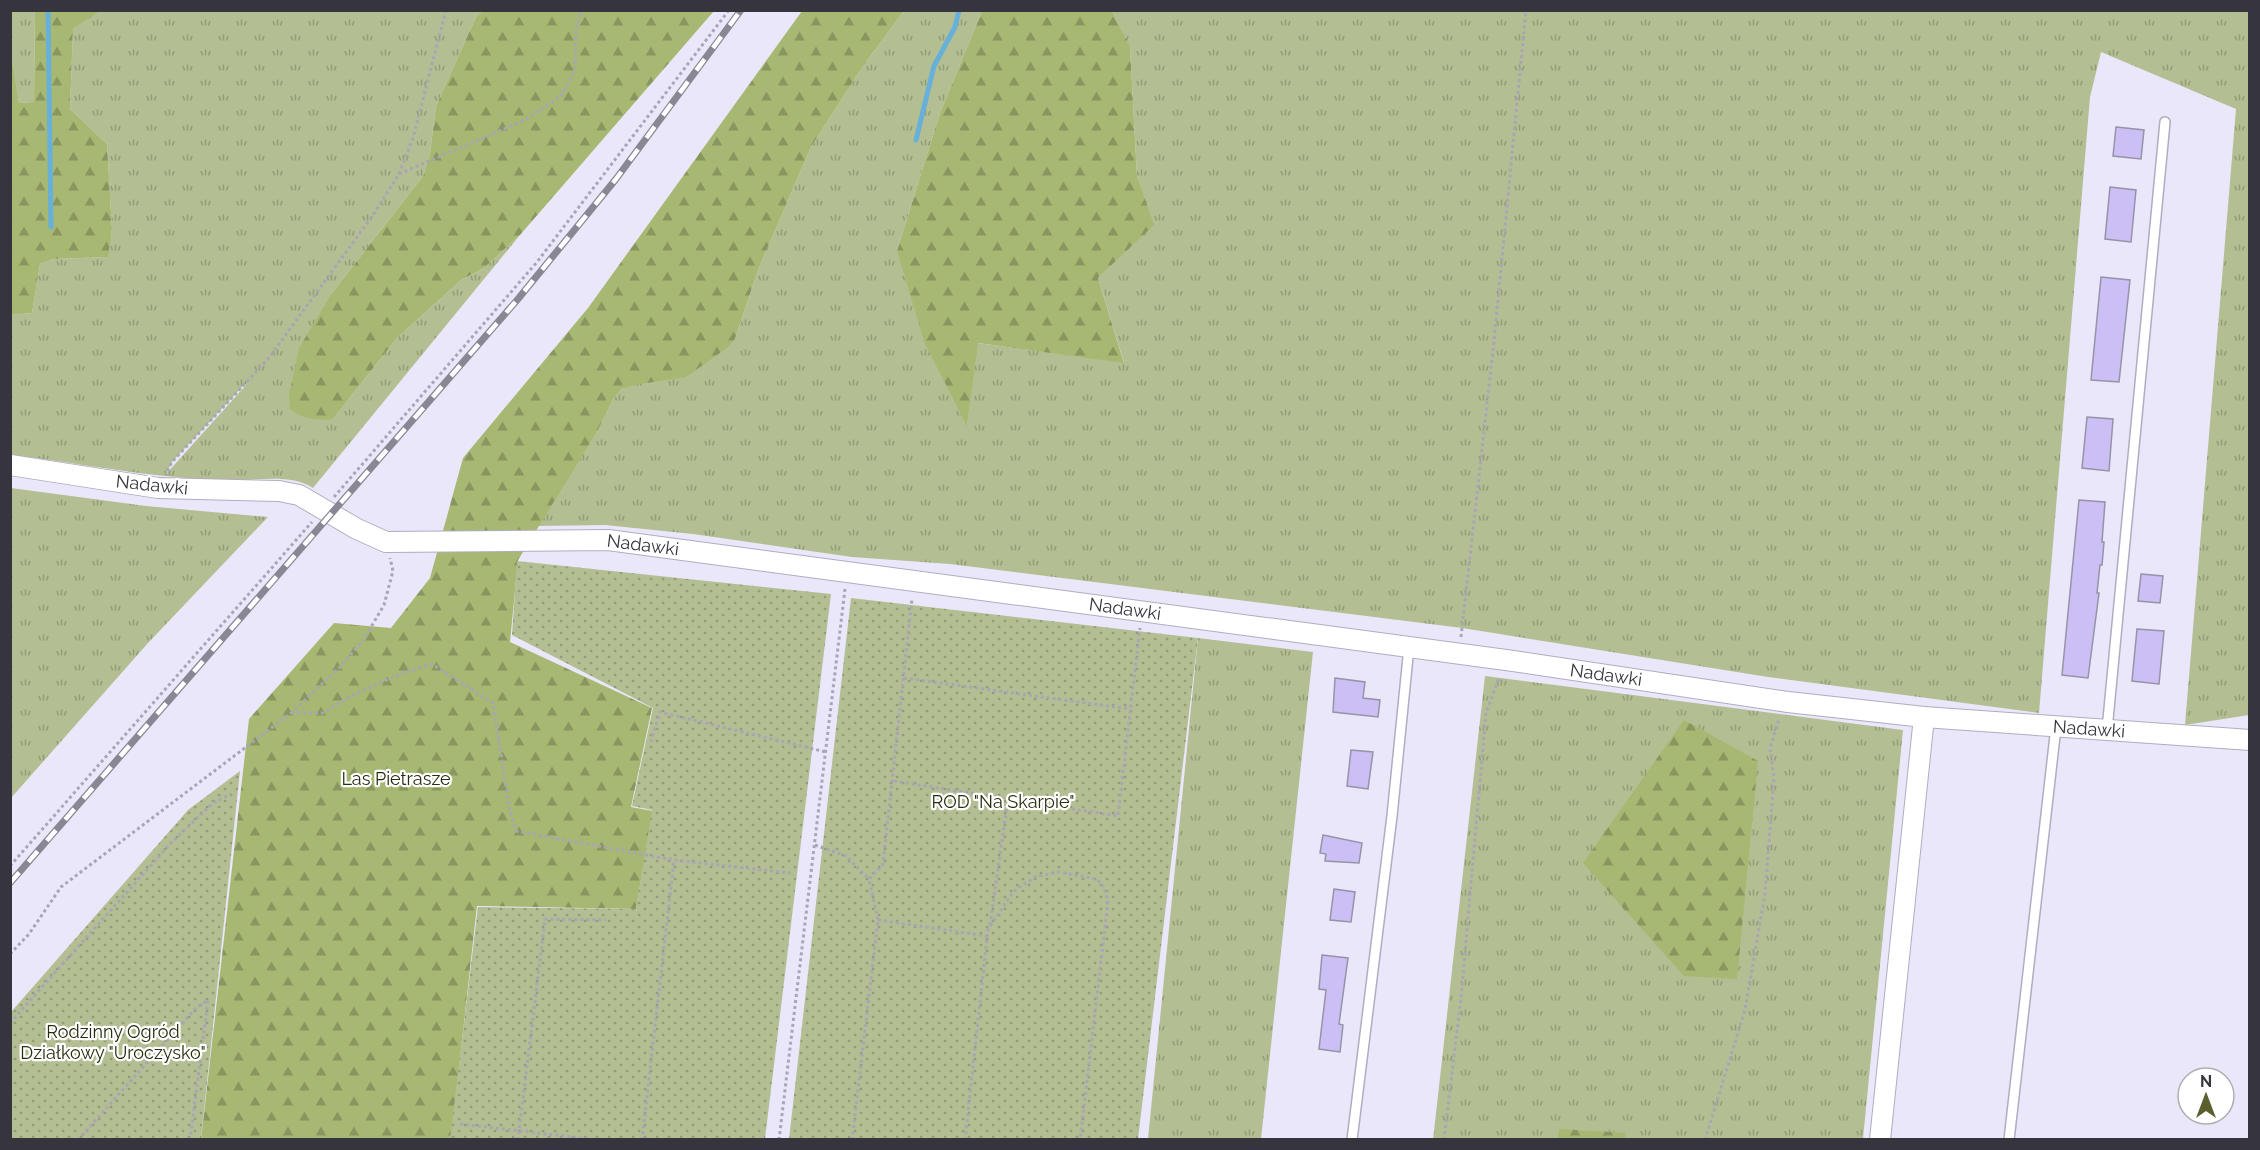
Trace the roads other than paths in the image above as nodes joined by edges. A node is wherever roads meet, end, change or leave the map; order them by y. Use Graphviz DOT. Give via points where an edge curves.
graph roads {
  1 [pos="2165,122"];
  2 [pos="10,465"];
  3 [pos="1409,647"];
  4 [pos="1924,717"];
  5 [pos="2056,726"];
  6 [pos="2107,730"];
  7 [pos="2250,740"];
  8 [pos="1352,1140"];
  9 [pos="1880,1140"];
  10 [pos="2009,1140"];
  1 -- 6 [label="lane"];
  2 -- 3 [label="street, Nadawki" via="158,488 279,491 299,495 386,542 608,540"];
  3 -- 4 [label="street, Nadawki" via="1788,702"];
  3 -- 8 [label="lane"];
  4 -- 5 [label="street, Nadawki"];
  4 -- 9 [label="street"];
  5 -- 6 [label="street, Nadawki"];
  5 -- 10 [label="lane"];
  6 -- 7 [label="street, Nadawki"];
}
